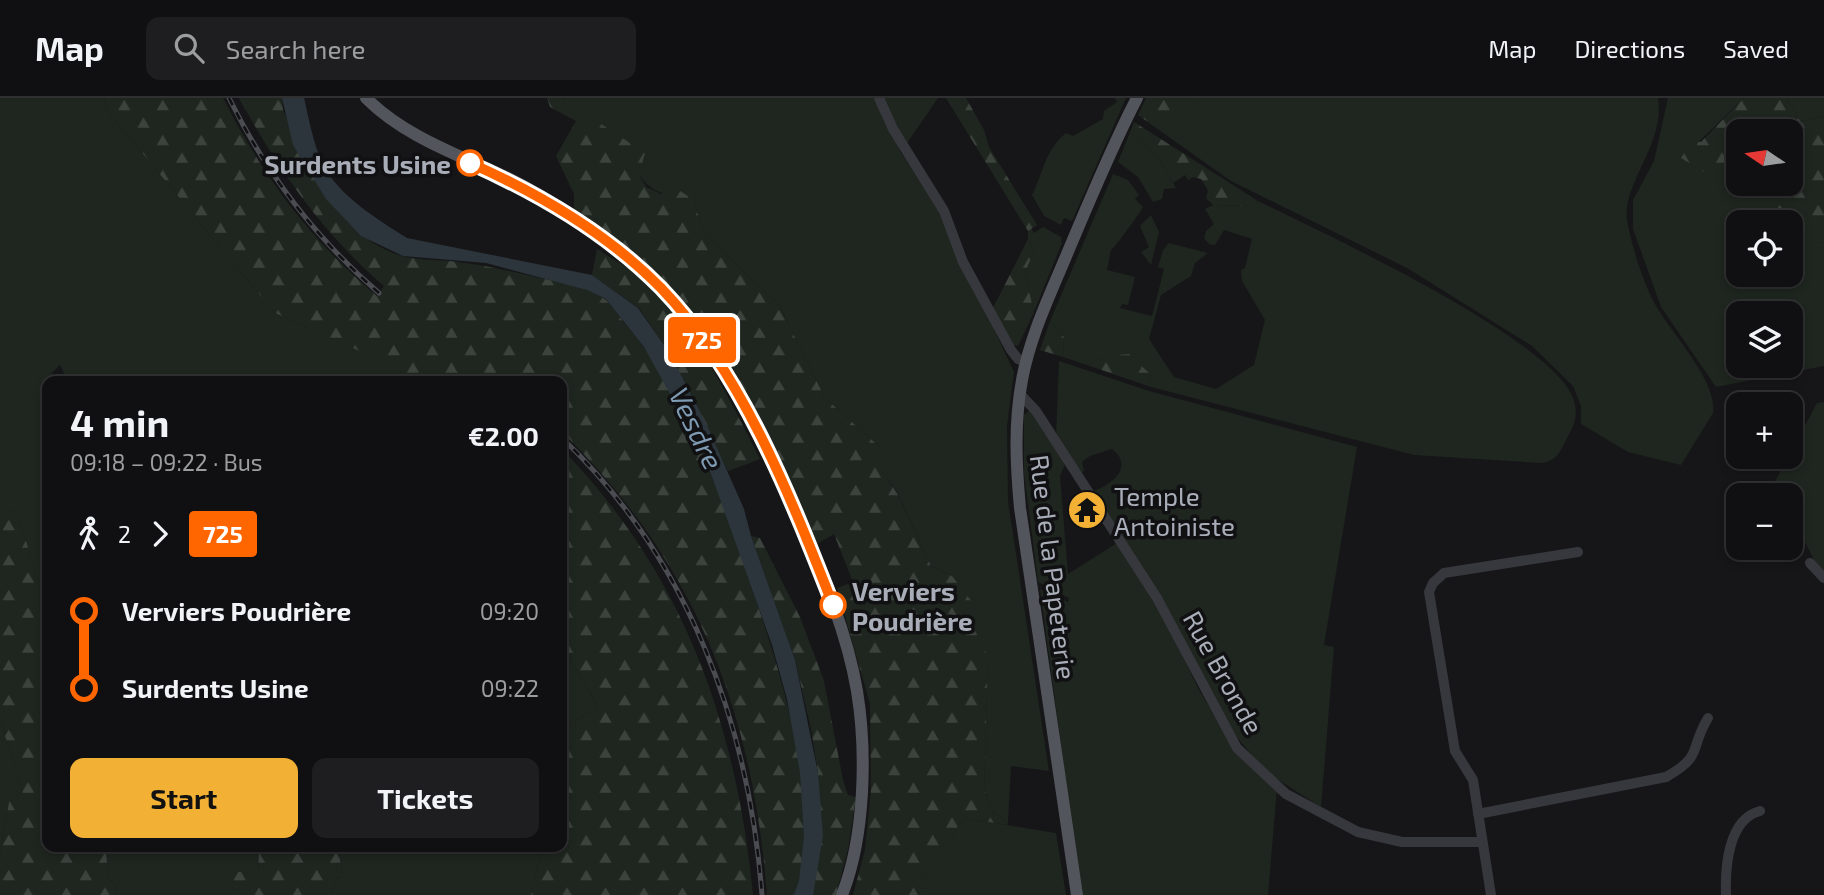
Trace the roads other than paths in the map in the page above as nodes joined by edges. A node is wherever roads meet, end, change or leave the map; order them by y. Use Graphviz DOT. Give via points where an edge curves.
graph roads {
  1 [pos="366,98"];
  2 [pos="879,98"];
  3 [pos="1137,98"];
  4 [pos="1026,362"];
  5 [pos="1020,394"];
  6 [pos="1578,552"];
  7 [pos="1810,563"];
  8 [pos="1824,578"];
  9 [pos="1708,718"];
  10 [pos="1760,811"];
  11 [pos="1478,814"];
  12 [pos="1480,842"];
  13 [pos="842,895"];
  14 [pos="1077,895"];
  15 [pos="1491,895"];
  16 [pos="1726,895"];
  1 -- 13 [label="main road" via="437,148 549,201 633,262 689,321 747,412 802,528 843,631 858,703 861,807"];
  2 -- 4 [label="street" via="944,211 963,262 1010,350"];
  3 -- 4 [label="main road, Rue de la Papeterie" via="1060,270"];
  4 -- 5 [label="main road, Rue de la Papeterie"];
  5 -- 12 [label="street, Rue Bronde" via="1073,466 1157,598 1237,748 1286,794 1358,832 1402,842"];
  5 -- 14 [label="main road, Rue de la Papeterie" via="1016,466 1020,508"];
  6 -- 11 [label="street" via="1444,573 1429,592 1455,751 1473,780"];
  7 -- 8 [label="street"];
  9 -- 11 [label="street" via="1686,766 1666,777"];
  10 -- 16 [label="street" via="1748,816 1732,844"];
  11 -- 12 [label="street"];
  12 -- 15 [label="street"];
}
